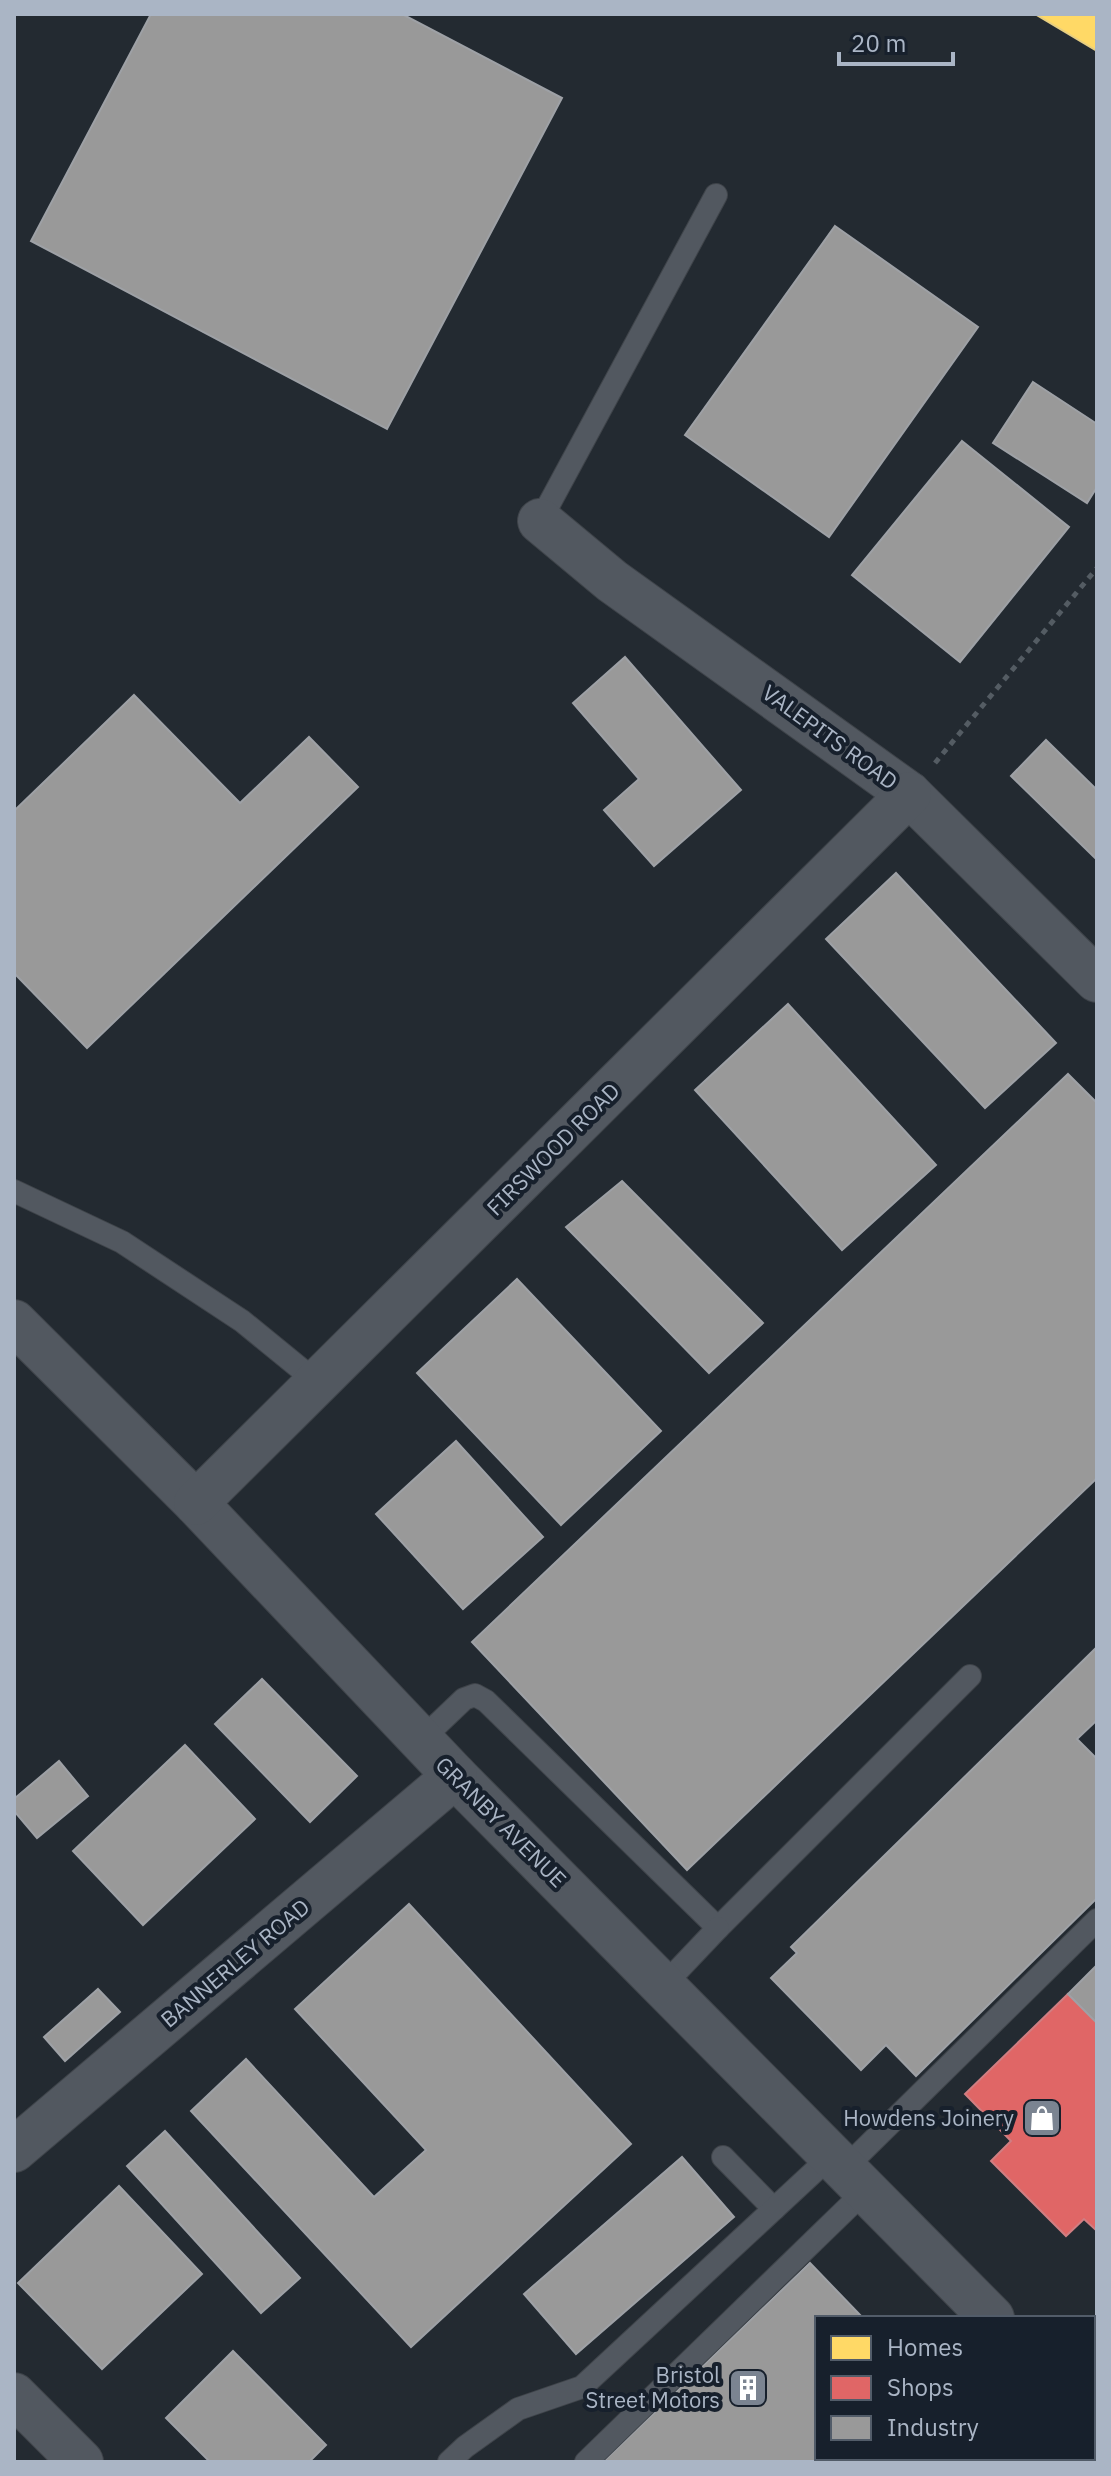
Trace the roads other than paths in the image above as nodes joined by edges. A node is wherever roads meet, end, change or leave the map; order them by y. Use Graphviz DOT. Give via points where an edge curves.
graph roads {
  1 [pos="716,195"];
  2 [pos="540,521"];
  3 [pos="919,783"];
  4 [pos="1097,980"];
  5 [pos="14,1191"];
  6 [pos="14,1322"];
  7 [pos="318,1383"];
  8 [pos="196,1503"];
  9 [pos="970,1676"];
  10 [pos="421,1740"];
  11 [pos="455,1776"];
  12 [pos="1097,1920"];
  13 [pos="718,1928"];
  14 [pos="663,1986"];
  15 [pos="14,2150"];
  16 [pos="723,2157"];
  17 [pos="847,2172"];
  18 [pos="774,2209"];
  19 [pos="990,2316"];
  20 [pos="14,2395"];
  21 [pos="81,2462"];
  22 [pos="449,2462"];
  23 [pos="586,2462"];
  1 -- 2 [label="lane"];
  2 -- 3 [label="street, VALEPITS ROAD" via="612,581"];
  3 -- 4 [label="street, VALEPITS ROAD"];
  3 -- 7 [label="street, FIRSWOOD ROAD"];
  5 -- 7 [label="lane" via="122,1242 242,1321"];
  6 -- 8 [label="street, GRANBY AVENUE"];
  7 -- 8 [label="street, FIRSWOOD ROAD"];
  8 -- 10 [label="street, GRANBY AVENUE"];
  9 -- 13 [label="lane"];
  10 -- 11 [label="street, GRANBY AVENUE"];
  10 -- 13 [label="lane" via="464,1699 475,1695 486,1701"];
  11 -- 14 [label="street, GRANBY AVENUE"];
  11 -- 15 [label="street, BANNERLEY ROAD"];
  12 -- 17 [label="lane"];
  13 -- 14 [label="lane"];
  14 -- 17 [label="street, GRANBY AVENUE"];
  16 -- 18 [label="lane"];
  17 -- 18 [label="lane"];
  17 -- 19 [label="street, GRANBY AVENUE"];
  17 -- 23 [label="lane"];
  18 -- 22 [label="lane" via="582,2387 518,2409"];
  20 -- 21 [label="street"];
}
